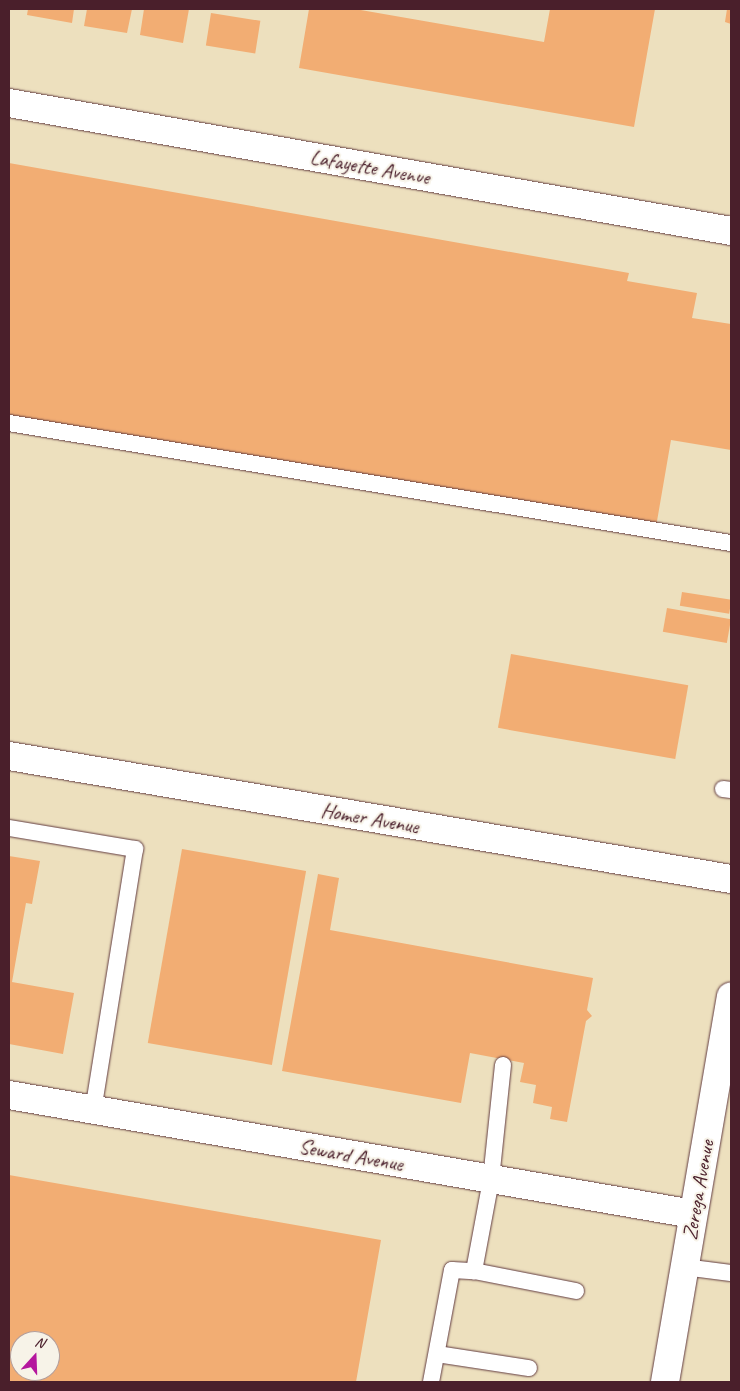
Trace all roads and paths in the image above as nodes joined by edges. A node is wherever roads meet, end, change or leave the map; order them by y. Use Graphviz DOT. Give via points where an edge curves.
graph roads {
  1 [pos="9,103"];
  2 [pos="731,231"];
  3 [pos="9,423"];
  4 [pos="731,543"];
  5 [pos="9,756"];
  6 [pos="9,828"];
  7 [pos="731,879"];
  8 [pos="731,997"];
  9 [pos="503,1065"];
  10 [pos="9,1095"];
  11 [pos="92,1110"];
  12 [pos="491,1180"];
  13 [pos="693,1214"];
  14 [pos="684,1267"];
  15 [pos="474,1271"];
  16 [pos="731,1273"];
  17 [pos="576,1291"];
  18 [pos="436,1354"];
  19 [pos="529,1368"];
  20 [pos="431,1382"];
  21 [pos="665,1382"];
  1 -- 2 [label="street, Lafayette Avenue"];
  3 -- 4 [label="lane"];
  5 -- 7 [label="street, Homer Avenue"];
  6 -- 11 [label="lane" via="135,849"];
  8 -- 13 [label="street, Zerega Avenue"];
  9 -- 12 [label="lane"];
  10 -- 11 [label="street, Seward Avenue"];
  11 -- 12 [label="street, Seward Avenue"];
  12 -- 13 [label="street, Seward Avenue"];
  12 -- 15 [label="lane"];
  13 -- 14 [label="street, Zerega Avenue"];
  14 -- 16 [label="lane"];
  14 -- 21 [label="street, Zerega Avenue"];
  15 -- 17 [label="lane"];
  15 -- 18 [label="lane" via="452,1270"];
  18 -- 19 [label="lane"];
  18 -- 20 [label="lane"];
}
